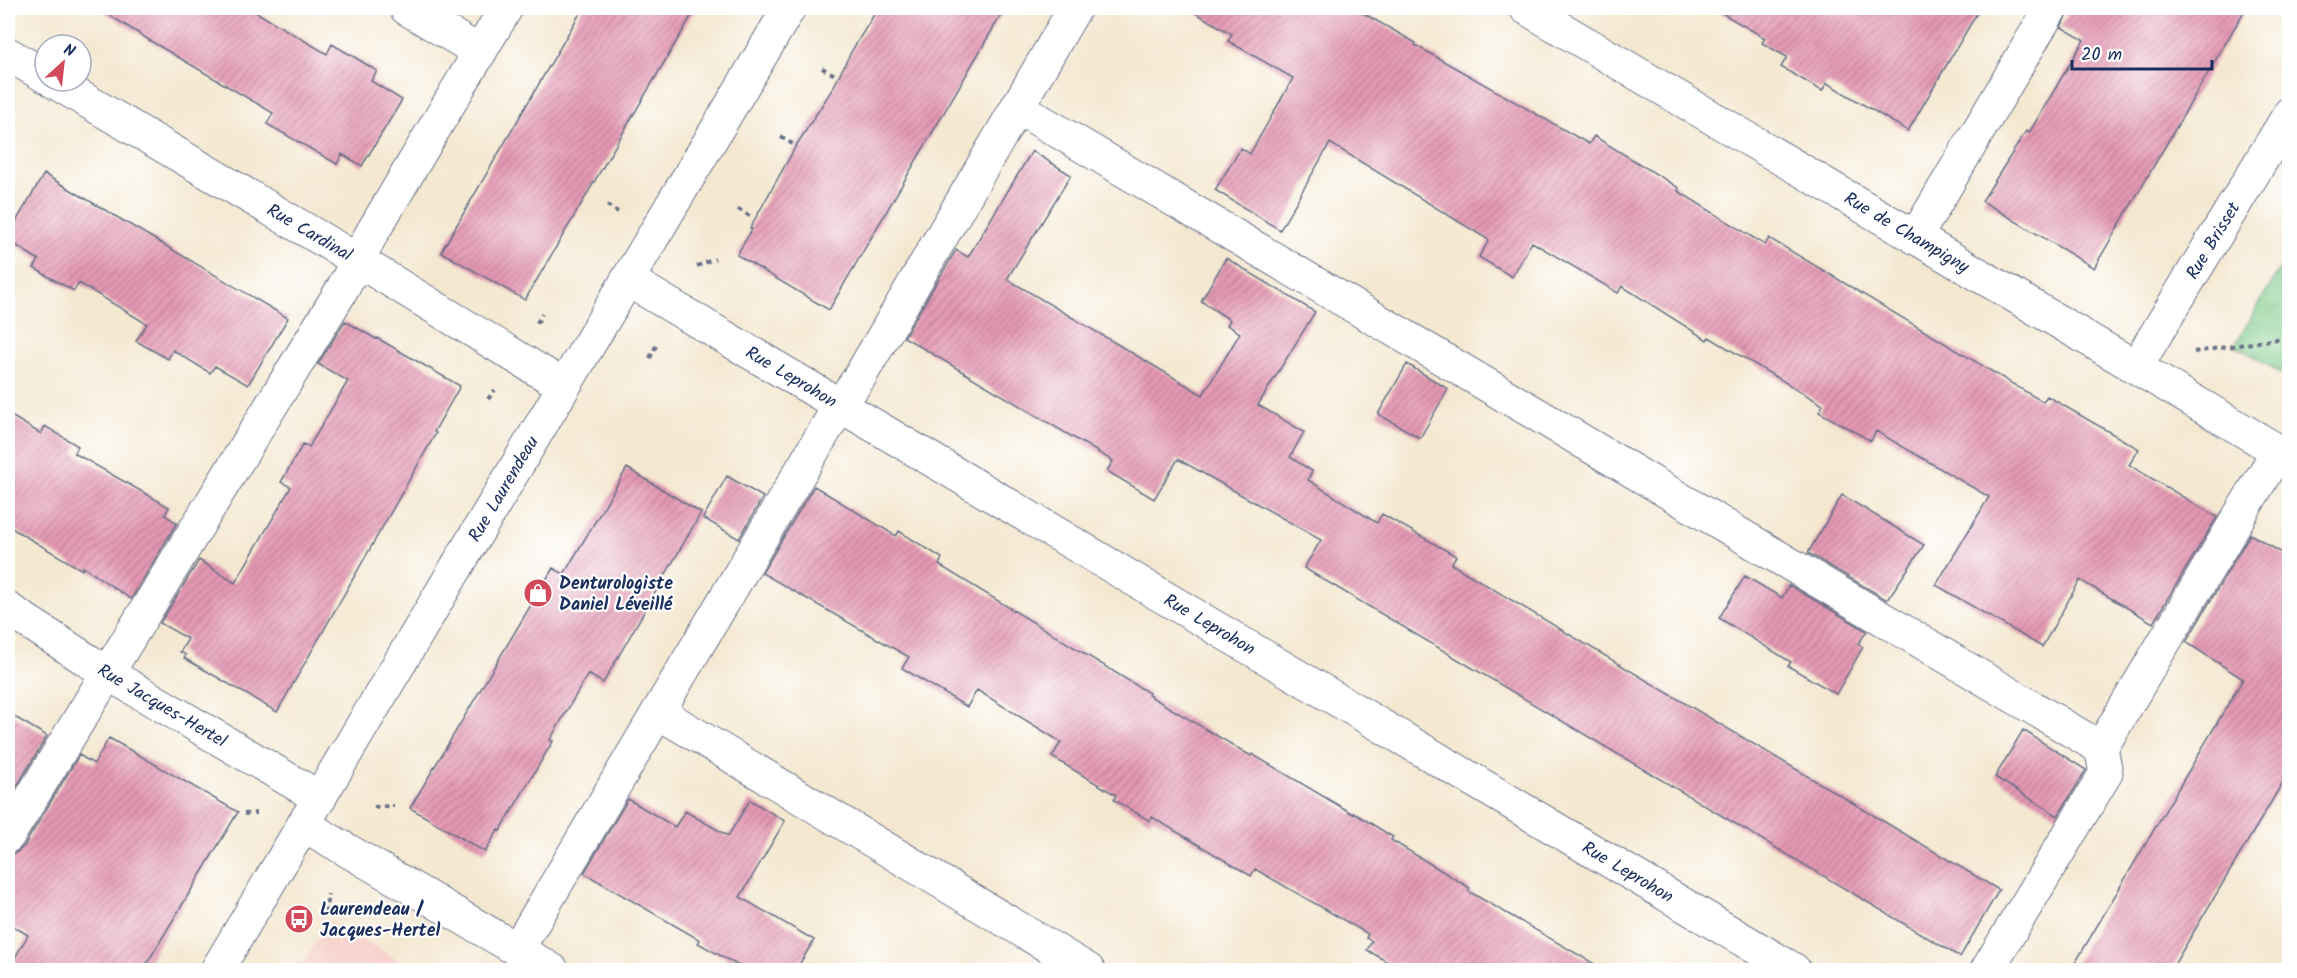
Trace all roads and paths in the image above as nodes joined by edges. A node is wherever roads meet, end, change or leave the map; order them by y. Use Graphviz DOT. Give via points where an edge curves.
graph roads {
  1 [pos="406,8"];
  2 [pos="506,8"];
  3 [pos="789,8"];
  4 [pos="1075,8"];
  5 [pos="1526,8"];
  6 [pos="2051,8"];
  7 [pos="480,52"];
  8 [pos="8,54"];
  9 [pos="822,68"];
  10 [pos="33,69"];
  11 [pos="837,76"];
  12 [pos="73,93"];
  13 [pos="1017,107"];
  14 [pos="2289,113"];
  15 [pos="781,137"];
  16 [pos="796,146"];
  17 [pos="607,205"];
  18 [pos="738,209"];
  19 [pos="618,212"];
  20 [pos="753,218"];
  21 [pos="1915,238"];
  22 [pos="715,259"];
  23 [pos="357,260"];
  24 [pos="697,266"];
  25 [pos="628,280"];
  26 [pos="2289,337"];
  27 [pos="659,340"];
  28 [pos="2193,352"];
  29 [pos="650,358"];
  30 [pos="2136,367"];
  31 [pos="564,386"];
  32 [pos="840,405"];
  33 [pos="2284,454"];
  34 [pos="8,609"];
  35 [pos="107,673"];
  36 [pos="658,712"];
  37 [pos="2101,748"];
  38 [pos="394,806"];
  39 [pos="374,807"];
  40 [pos="312,812"];
  41 [pos="256,813"];
  42 [pos="243,814"];
  43 [pos="8,836"];
  44 [pos="328,894"];
  45 [pos="325,913"];
  46 [pos="517,950"];
  47 [pos="217,970"];
  48 [pos="552,970"];
  49 [pos="1088,970"];
  50 [pos="1794,970"];
  51 [pos="1987,970"];
  1 -- 7 [label="street"];
  2 -- 7 [label="street"];
  3 -- 25 [label="street, Rue Laurendeau"];
  4 -- 13 [label="street"];
  5 -- 21 [label="street, Rue de Champigny"];
  6 -- 21 [label="street"];
  7 -- 23 [label="street"];
  8 -- 10 [label="street"];
  9 -- 11 [label="path"];
  12 -- 23 [label="street, Rue Cardinal"];
  13 -- 32 [label="street"];
  13 -- 37 [label="street"];
  14 -- 30 [label="street, Rue Brisset"];
  15 -- 16 [label="path"];
  17 -- 19 [label="path"];
  18 -- 20 [label="path"];
  21 -- 30 [label="street, Rue de Champigny"];
  22 -- 24 [label="path"];
  23 -- 31 [label="street, Rue Cardinal"];
  23 -- 35 [label="street"];
  25 -- 31 [label="street, Rue Laurendeau"];
  25 -- 32 [label="street, Rue Leprohon"];
  26 -- 28 [label="path"];
  27 -- 29 [label="path"];
  30 -- 33 [label="street, Rue de Champigny"];
  31 -- 40 [label="street, Rue Laurendeau"];
  32 -- 36 [label="street"];
  32 -- 50 [label="street, Rue Leprohon"];
  33 -- 37 [label="street"];
  34 -- 35 [label="street, Rue Jacques-Hertel"];
  35 -- 40 [label="street, Rue Jacques-Hertel"];
  35 -- 43 [label="street"];
  36 -- 46 [label="street"];
  36 -- 49 [label="street"];
  37 -- 51 [label="street" via="2106,773"];
  38 -- 39 [label="path"];
  40 -- 46 [label="street, Rue Jacques-Hertel"];
  40 -- 47 [label="street, Rue Laurendeau"];
  41 -- 42 [label="path"];
  44 -- 45 [label="path"];
  46 -- 48 [label="street, Rue Jacques-Hertel"];
}
